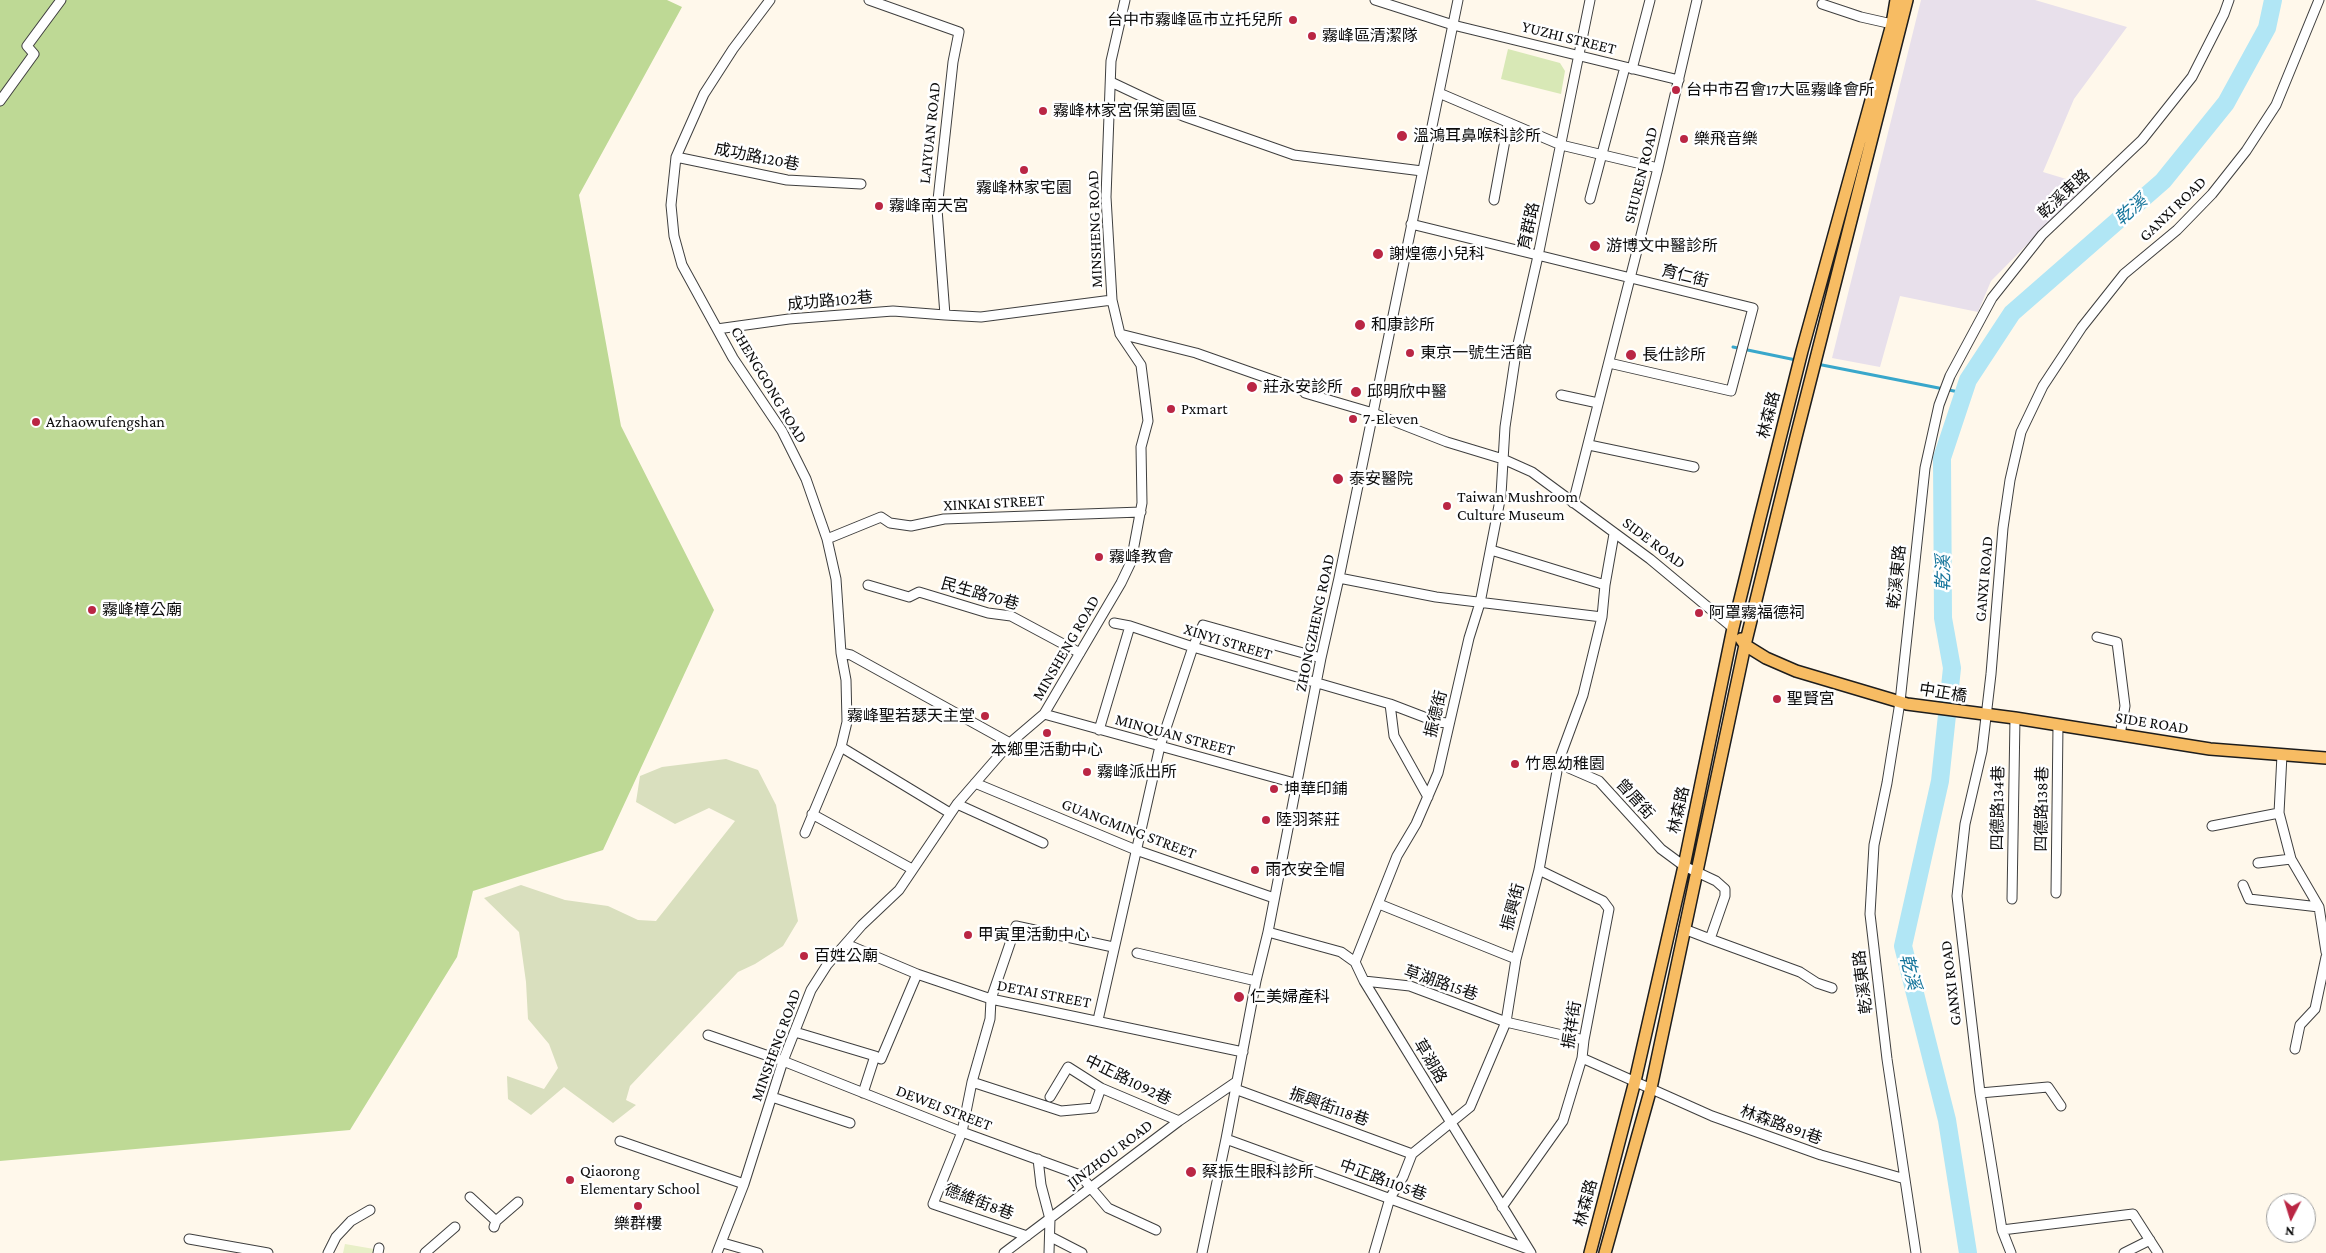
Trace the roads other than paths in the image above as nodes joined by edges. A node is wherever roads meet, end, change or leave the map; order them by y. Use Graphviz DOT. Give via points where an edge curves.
graph roads {
  1 [pos="61,0"];
  2 [pos="770,0"];
  3 [pos="869,0"];
  4 [pos="1125,0"];
  5 [pos="1375,0"];
  6 [pos="1458,0"];
  7 [pos="1590,0"];
  8 [pos="1650,0"];
  9 [pos="1696,0"];
  10 [pos="1896,0"];
  11 [pos="1907,0"];
  12 [pos="2229,0"];
  13 [pos="2318,0"];
  14 [pos="1822,4"];
  15 [pos="1892,24"];
  16 [pos="1453,25"];
  17 [pos="1580,55"];
  18 [pos="1628,68"];
  19 [pos="1679,80"];
  20 [pos="1111,82"];
  21 [pos="1439,93"];
  22 [pos="0,101"];
  23 [pos="1508,124"];
  24 [pos="1561,145"];
  25 [pos="1602,156"];
  26 [pos="676,157"];
  27 [pos="1658,168"];
  28 [pos="1422,171"];
  29 [pos="862,184"];
  30 [pos="1590,199"];
  31 [pos="1494,200"];
  32 [pos="1411,224"];
  33 [pos="1538,256"];
  34 [pos="1630,278"];
  35 [pos="1112,300"];
  36 [pos="945,315"];
  37 [pos="717,329"];
  38 [pos="1120,334"];
  39 [pos="1609,363"];
  40 [pos="1561,395"];
  41 [pos="1598,403"];
  42 [pos="1373,414"];
  43 [pos="1588,445"];
  44 [pos="1503,459"];
  45 [pos="1694,467"];
  46 [pos="1573,503"];
  47 [pos="1140,512"];
  48 [pos="1614,534"];
  49 [pos="827,539"];
  50 [pos="1491,550"];
  51 [pos="1339,578"];
  52 [pos="868,585"];
  53 [pos="1605,585"];
  54 [pos="1480,603"];
  55 [pos="1602,617"];
  56 [pos="1114,623"];
  57 [pos="1130,626"];
  58 [pos="1733,628"];
  59 [pos="2096,637"];
  60 [pos="1745,645"];
  61 [pos="1193,648"];
  62 [pos="841,653"];
  63 [pos="1080,653"];
  64 [pos="1321,658"];
  65 [pos="1317,685"];
  66 [pos="1904,703"];
  67 [pos="1390,704"];
  68 [pos="1044,714"];
  69 [pos="1973,714"];
  70 [pos="1987,715"];
  71 [pos="2015,718"];
  72 [pos="1448,723"];
  73 [pos="2058,725"];
  74 [pos="1099,730"];
  75 [pos="2120,735"];
  76 [pos="1010,743"];
  77 [pos="1160,746"];
  78 [pos="841,747"];
  79 [pos="2282,755"];
  80 [pos="2326,758"];
  81 [pos="1559,760"];
  82 [pos="975,783"];
  83 [pos="1298,784"];
  84 [pos="1428,798"];
  85 [pos="957,804"];
  86 [pos="950,813"];
  87 [pos="2279,813"];
  88 [pos="812,814"];
  89 [pos="2212,826"];
  90 [pos="805,833"];
  91 [pos="1043,843"];
  92 [pos="1136,850"];
  93 [pos="2291,859"];
  94 [pos="2258,863"];
  95 [pos="1684,866"];
  96 [pos="912,869"];
  97 [pos="1539,870"];
  98 [pos="1697,871"];
  99 [pos="2242,885"];
  100 [pos="2056,893"];
  101 [pos="1274,898"];
  102 [pos="2012,899"];
  103 [pos="1379,904"];
  104 [pos="2319,907"];
  105 [pos="1684,930"];
  106 [pos="1268,932"];
  107 [pos="1710,939"];
  108 [pos="846,944"];
  109 [pos="1113,947"];
  110 [pos="2326,952"];
  111 [pos="1137,953"];
  112 [pos="2326,957"];
  113 [pos="1516,958"];
  114 [pos="1355,962"];
  115 [pos="918,974"];
  116 [pos="1256,981"];
  117 [pos="1364,981"];
  118 [pos="1832,988"];
  119 [pos="991,999"];
  120 [pos="1098,1020"];
  121 [pos="1506,1022"];
  122 [pos="795,1032"];
  123 [pos="708,1035"];
  124 [pos="1584,1040"];
  125 [pos="2295,1049"];
  126 [pos="1243,1052"];
  127 [pos="875,1056"];
  128 [pos="1582,1058"];
  129 [pos="783,1061"];
  130 [pos="1635,1081"];
  131 [pos="972,1082"];
  132 [pos="1236,1085"];
  133 [pos="1101,1088"];
  134 [pos="1651,1088"];
  135 [pos="863,1093"];
  136 [pos="1980,1093"];
  137 [pos="772,1096"];
  138 [pos="1050,1097"];
  139 [pos="2062,1106"];
  140 [pos="1179,1121"];
  141 [pos="850,1123"];
  142 [pos="1451,1123"];
  143 [pos="962,1132"];
  144 [pos="1226,1139"];
  145 [pos="620,1141"];
  146 [pos="1412,1154"];
  147 [pos="1038,1159"];
  148 [pos="1904,1179"];
  149 [pos="744,1184"];
  150 [pos="1090,1188"];
  151 [pos="470,1197"];
  152 [pos="1390,1198"];
  153 [pos="518,1202"];
  154 [pos="1502,1207"];
  155 [pos="370,1210"];
  156 [pos="1050,1219"];
  157 [pos="455,1227"];
  158 [pos="1156,1230"];
  159 [pos="2002,1230"];
  160 [pos="1027,1236"];
  161 [pos="1051,1237"];
  162 [pos="189,1239"];
  163 [pos="2150,1240"];
  164 [pos="723,1243"];
  165 [pos="1528,1252"];
  166 [pos="268,1253"];
  167 [pos="328,1253"];
  168 [pos="425,1253"];
  169 [pos="717,1253"];
  170 [pos="758,1253"];
  171 [pos="1004,1253"];
  172 [pos="1050,1253"];
  173 [pos="1082,1253"];
  174 [pos="1202,1253"];
  175 [pos="1374,1253"];
  176 [pos="1590,1253"];
  177 [pos="1605,1253"];
  178 [pos="1916,1253"];
  179 [pos="2011,1253"];
  180 [pos="2124,1253"];
  181 [pos="2158,1253"];
  1 -- 22 [label="street" via="27,46 34,54"];
  2 -- 26 [label="street, CHENGGONG ROAD" via="715,75"];
  3 -- 36 [label="street, LAIYUAN ROAD" via="959,32 952,62 937,209"];
  4 -- 20 [label="street, MINSHENG ROAD" via="1111,61"];
  5 -- 16 [label="street, YUZHI STREET"];
  6 -- 16 [label="street, ZHONGZHENG ROAD"];
  7 -- 17 [label="street, 育群路"];
  8 -- 18 [label="street"];
  9 -- 19 [label="street, SHUREN ROAD"];
  10 -- 15 [label="main road"];
  11 -- 60 [label="main road, 林森路"];
  12 -- 66 [label="street, 乾溪東路" via="2192,77 2142,140 2042,235 1992,298 1950,376 1939,405 1926,468"];
  13 -- 70 [label="street, GANXI ROAD" via="2276,105 2246,151 2178,230 2124,274 2082,326 2043,386 2021,432 2003,528"];
  14 -- 15 [label="street" via="1861,18"];
  15 -- 58 [label="main road, 林森路" via="1796,373"];
  16 -- 17 [label="street, YUZHI STREET"];
  16 -- 21 [label="street, ZHONGZHENG ROAD"];
  17 -- 18 [label="street, YUZHI STREET"];
  17 -- 24 [label="street, 育群路"];
  18 -- 19 [label="street, YUZHI STREET"];
  18 -- 25 [label="street"];
  19 -- 27 [label="street, SHUREN ROAD"];
  20 -- 28 [label="street" via="1183,116 1294,155"];
  20 -- 35 [label="street, MINSHENG ROAD" via="1106,197"];
  21 -- 23 [label="street"];
  21 -- 28 [label="street, ZHONGZHENG ROAD"];
  23 -- 24 [label="street"];
  23 -- 31 [label="street"];
  24 -- 25 [label="street"];
  24 -- 33 [label="street, 育群路"];
  25 -- 27 [label="street"];
  25 -- 30 [label="street"];
  26 -- 29 [label="street, 成功路120巷" via="787,180"];
  26 -- 37 [label="street, CHENGGONG ROAD" via="671,205 674,236 682,265"];
  27 -- 34 [label="street, SHUREN ROAD"];
  28 -- 32 [label="street, ZHONGZHENG ROAD"];
  32 -- 33 [label="street, 育仁街"];
  32 -- 42 [label="street, ZHONGZHENG ROAD"];
  33 -- 34 [label="street, 育仁街"];
  33 -- 44 [label="street, 育群路" via="1516,353"];
  34 -- 39 [label="street, SHUREN ROAD"];
  34 -- 39 [label="street, 育仁街" via="1753,308 1731,391"];
  35 -- 36 [label="street" via="981,317"];
  35 -- 38 [label="street, MINSHENG ROAD"];
  36 -- 37 [label="street, 成功路102巷" via="892,311 789,319"];
  37 -- 49 [label="street, CHENGGONG ROAD" via="782,431 806,480"];
  38 -- 42 [label="street" via="1196,353 1304,393"];
  38 -- 47 [label="street, MINSHENG ROAD" via="1141,365 1146,396 1148,421 1140,447"];
  39 -- 41 [label="street, SHUREN ROAD"];
  40 -- 41 [label="street"];
  41 -- 43 [label="street, SHUREN ROAD"];
  42 -- 44 [label="street, SIDE ROAD"];
  42 -- 51 [label="street, ZHONGZHENG ROAD"];
  43 -- 45 [label="street"];
  43 -- 46 [label="street, SHUREN ROAD"];
  44 -- 46 [label="street, SIDE ROAD" via="1532,472"];
  44 -- 50 [label="street, 振德街" via="1501,496"];
  46 -- 48 [label="street, SIDE ROAD"];
  47 -- 49 [label="street, XINKAI STREET" via="944,519 912,526 890,523 881,516"];
  47 -- 63 [label="street, MINSHENG ROAD" via="1131,562"];
  48 -- 53 [label="street, 振興街"];
  48 -- 58 [label="street, SIDE ROAD" via="1676,579"];
  49 -- 62 [label="street, CHENGGONG ROAD" via="836,579"];
  50 -- 53 [label="street"];
  50 -- 54 [label="street, 振德街"];
  51 -- 54 [label="street"];
  51 -- 64 [label="street, ZHONGZHENG ROAD"];
  52 -- 63 [label="street, 民生路70巷" via="909,597 919,592 1011,616"];
  53 -- 55 [label="street, 振興街"];
  54 -- 55 [label="street"];
  54 -- 72 [label="street, 振德街"];
  55 -- 81 [label="street, 振興街" via="1583,696"];
  56 -- 57 [label="street, XINYI STREET"];
  57 -- 61 [label="street, XINYI STREET"];
  57 -- 74 [label="street"];
  58 -- 60 [label="main road, SIDE ROAD"];
  58 -- 95 [label="main road, 林森路"];
  59 -- 75 [label="street" via="2117,642 2125,706"];
  60 -- 66 [label="main road, SIDE ROAD" via="1796,671"];
  60 -- 98 [label="main road, 林森路"];
  61 -- 64 [label="street" via="1203,626"];
  61 -- 65 [label="street, XINYI STREET"];
  61 -- 77 [label="street"];
  62 -- 76 [label="street" via="852,655"];
  62 -- 78 [label="street, CHENGGONG ROAD" via="846,680 847,722"];
  63 -- 68 [label="street, MINSHENG ROAD"];
  64 -- 65 [label="street, ZHONGZHENG ROAD"];
  65 -- 67 [label="street, XINYI STREET"];
  65 -- 83 [label="street, ZHONGZHENG ROAD"];
  66 -- 69 [label="main road, 中正橋"];
  66 -- 148 [label="street, 乾溪東路" via="1874,845 1870,914"];
  67 -- 72 [label="street, XINYI STREET"];
  67 -- 84 [label="street" via="1394,736"];
  68 -- 74 [label="street, MINQUAN STREET"];
  68 -- 76 [label="street, MINSHENG ROAD"];
  69 -- 70 [label="main road, SIDE ROAD"];
  70 -- 71 [label="main road, SIDE ROAD"];
  70 -- 136 [label="street, GANXI ROAD" via="1965,824 1957,896"];
  71 -- 73 [label="main road, SIDE ROAD"];
  71 -- 102 [label="street, 四德路134巷"];
  72 -- 84 [label="street, 振德街" via="1438,773"];
  73 -- 75 [label="main road, SIDE ROAD"];
  73 -- 100 [label="street, 四德路138巷"];
  74 -- 77 [label="street, MINQUAN STREET"];
  75 -- 79 [label="main road, SIDE ROAD" via="2210,749"];
  76 -- 82 [label="street, MINSHENG ROAD"];
  77 -- 83 [label="street, MINQUAN STREET"];
  77 -- 92 [label="street"];
  78 -- 86 [label="street"];
  78 -- 88 [label="street, CHENGGONG ROAD"];
  79 -- 80 [label="main road, SIDE ROAD"];
  79 -- 87 [label="street"];
  81 -- 95 [label="street, 曾厝街" via="1568,768 1599,782 1661,849"];
  81 -- 97 [label="street, 振興街"];
  82 -- 85 [label="street, MINSHENG ROAD"];
  82 -- 92 [label="street, GUANGMING STREET"];
  83 -- 101 [label="street, ZHONGZHENG ROAD"];
  84 -- 103 [label="street, 振德街" via="1397,856"];
  85 -- 86 [label="street, MINSHENG ROAD"];
  85 -- 91 [label="street"];
  86 -- 96 [label="street, MINSHENG ROAD"];
  87 -- 89 [label="street"];
  87 -- 93 [label="street"];
  88 -- 90 [label="street, CHENGGONG ROAD"];
  88 -- 96 [label="street"];
  92 -- 101 [label="street, GUANGMING STREET"];
  92 -- 109 [label="street"];
  93 -- 94 [label="street"];
  93 -- 104 [label="street"];
  95 -- 98 [label="street, 曾厝街"];
  95 -- 130 [label="main road, 林森路"];
  96 -- 108 [label="street, MINSHENG ROAD" via="899,890"];
  97 -- 113 [label="street, 振興街"];
  97 -- 124 [label="street, 振祥街" via="1603,901 1609,909"];
  98 -- 105 [label="main road, 林森路"];
  98 -- 107 [label="street, 曾厝街" via="1725,889"];
  99 -- 104 [label="street" via="2249,900"];
  101 -- 106 [label="street, ZHONGZHENG ROAD"];
  103 -- 113 [label="street"];
  103 -- 114 [label="street, 振德街"];
  104 -- 110 [label="street"];
  105 -- 107 [label="street"];
  105 -- 134 [label="main road, 林森路"];
  106 -- 114 [label="street" via="1341,952"];
  106 -- 116 [label="street, ZHONGZHENG ROAD"];
  107 -- 118 [label="street" via="1800,972"];
  108 -- 115 [label="street, DETAI STREET"];
  108 -- 122 [label="street, MINSHENG ROAD" via="811,990"];
  109 -- 119 [label="street" via="1016,926"];
  109 -- 120 [label="street"];
  111 -- 116 [label="street"];
  112 -- 125 [label="street" via="2315,1009 2300,1025"];
  113 -- 121 [label="street, 振興街"];
  114 -- 117 [label="street, 草湖路"];
  115 -- 119 [label="street, DETAI STREET"];
  115 -- 127 [label="street" via="881,1059"];
  116 -- 126 [label="street, ZHONGZHENG ROAD"];
  117 -- 121 [label="street, 草湖路15巷" via="1410,986"];
  117 -- 142 [label="street, 草湖路"];
  119 -- 120 [label="street, DETAI STREET"];
  119 -- 131 [label="street" via="990,1019"];
  120 -- 126 [label="street, DETAI STREET"];
  121 -- 124 [label="street, 草湖路15巷"];
  121 -- 142 [label="street, 振興街" via="1470,1108"];
  122 -- 127 [label="street"];
  122 -- 129 [label="street, MINSHENG ROAD"];
  123 -- 129 [label="street, DEWEI STREET"];
  124 -- 128 [label="street, 振祥街"];
  126 -- 132 [label="street, ZHONGZHENG ROAD"];
  127 -- 135 [label="street"];
  128 -- 130 [label="street, 林森路891巷"];
  128 -- 154 [label="street, 振祥街" via="1563,1121"];
  129 -- 135 [label="street, DEWEI STREET"];
  129 -- 137 [label="street, MINSHENG ROAD"];
  130 -- 134 [label="street, 林森路891巷"];
  130 -- 176 [label="main road, 林森路"];
  131 -- 133 [label="street" via="1061,1111 1094,1108"];
  131 -- 143 [label="street"];
  132 -- 140 [label="street, JINZHOU ROAD"];
  132 -- 144 [label="street, ZHONGZHENG ROAD"];
  132 -- 146 [label="street, 振興街118巷"];
  133 -- 138 [label="street, 中正路1092巷" via="1068,1068"];
  133 -- 140 [label="street, 中正路1092巷"];
  134 -- 148 [label="street, 林森路891巷" via="1712,1116 1812,1152"];
  134 -- 177 [label="main road, 林森路"];
  135 -- 143 [label="street, DEWEI STREET"];
  136 -- 139 [label="street" via="2048,1087"];
  136 -- 159 [label="street, GANXI ROAD"];
  137 -- 141 [label="street"];
  137 -- 149 [label="street, MINSHENG ROAD"];
  140 -- 150 [label="street, JINZHOU ROAD"];
  142 -- 146 [label="street, 振興街"];
  142 -- 154 [label="street, 草湖路"];
  143 -- 147 [label="street, DEWEI STREET"];
  143 -- 160 [label="street, 德維街8巷" via="933,1204"];
  144 -- 152 [label="street, 中正路1105巷"];
  144 -- 174 [label="street, ZHONGZHENG ROAD"];
  145 -- 149 [label="street"];
  146 -- 152 [label="street, 振興街"];
  147 -- 150 [label="street, DEWEI STREET" via="1080,1174"];
  147 -- 156 [label="street"];
  148 -- 178 [label="street, 乾溪東路"];
  149 -- 164 [label="street, MINSHENG ROAD"];
  150 -- 156 [label="street, JINZHOU ROAD"];
  150 -- 158 [label="street, DEWEI STREET" via="1108,1208"];
  151 -- 153 [label="street" via="495,1224"];
  152 -- 165 [label="street, 中正路1105巷"];
  152 -- 175 [label="street, 振興街"];
  154 -- 165 [label="street, 草湖路"];
  155 -- 167 [label="street" via="351,1221 336,1237"];
  156 -- 160 [label="street, JINZHOU ROAD"];
  156 -- 161 [label="street"];
  157 -- 168 [label="street"];
  159 -- 163 [label="street" via="2133,1214"];
  159 -- 179 [label="street, GANXI ROAD"];
  160 -- 171 [label="street, JINZHOU ROAD"];
  161 -- 172 [label="street"];
  161 -- 173 [label="street"];
  162 -- 166 [label="street"];
  163 -- 180 [label="street"];
  163 -- 181 [label="street"];
  164 -- 169 [label="street, MINSHENG ROAD"];
  164 -- 170 [label="street"];
}
